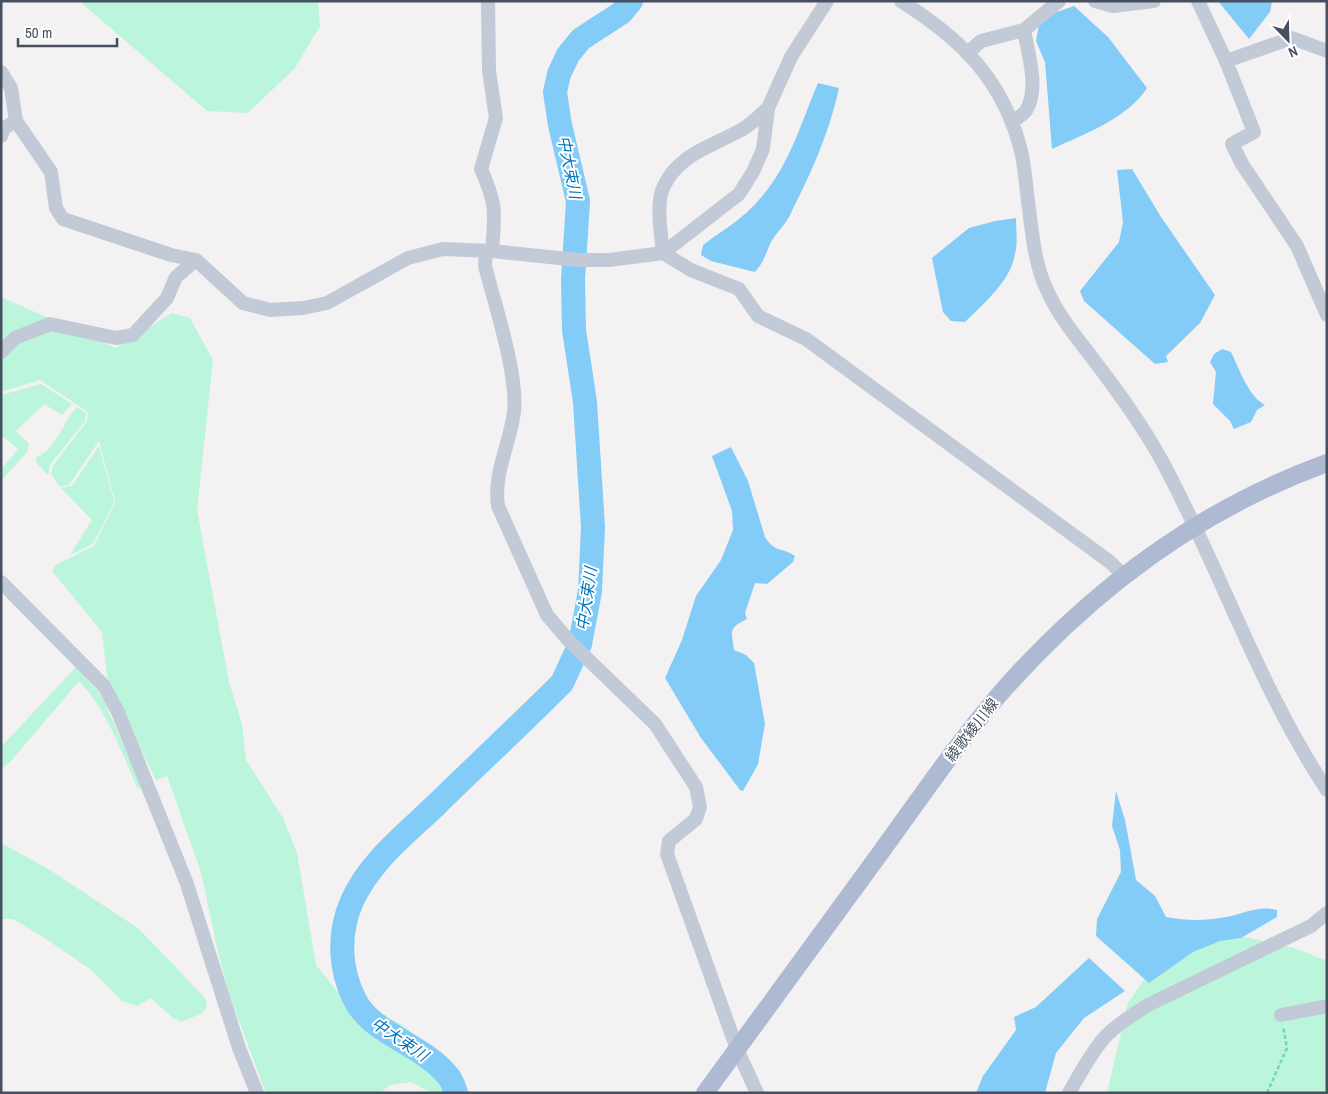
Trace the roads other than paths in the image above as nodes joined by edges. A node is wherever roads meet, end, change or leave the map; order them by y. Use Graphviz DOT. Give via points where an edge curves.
graph roads {
  1 [pos="488,1"];
  2 [pos="827,1"];
  3 [pos="901,1"];
  4 [pos="1059,1"];
  5 [pos="1095,1"];
  6 [pos="1154,1"];
  7 [pos="1198,1"];
  8 [pos="1024,30"];
  9 [pos="1327,51"];
  10 [pos="969,52"];
  11 [pos="1226,61"];
  12 [pos="1,72"];
  13 [pos="768,108"];
  14 [pos="16,120"];
  15 [pos="1012,122"];
  16 [pos="1,136"];
  17 [pos="489,251"];
  18 [pos="663,253"];
  19 [pos="196,260"];
  20 [pos="1327,315"];
  21 [pos="1,352"];
  22 [pos="1327,463"];
  23 [pos="1196,525"];
  24 [pos="1123,575"];
  25 [pos="1,582"];
  26 [pos="1327,790"];
  27 [pos="1327,914"];
  28 [pos="1327,1006"];
  29 [pos="1281,1015"];
  30 [pos="737,1049"];
  31 [pos="257,1093"];
  32 [pos="704,1093"];
  33 [pos="757,1093"];
  34 [pos="1069,1093"];
  1 -- 17 [label="street" via="490,71 496,118 481,169 495,209"];
  2 -- 13 [label="street" via="792,57"];
  3 -- 10 [label="street" via="940,26"];
  4 -- 8 [label="street"];
  5 -- 6 [label="street" via="1113,6"];
  7 -- 11 [label="street"];
  8 -- 10 [label="street" via="981,41"];
  8 -- 15 [label="street" via="1032,75 1031,96 1027,110"];
  9 -- 11 [label="street" via="1292,38"];
  10 -- 15 [label="street" via="989,77"];
  11 -- 20 [label="street" via="1254,132 1232,144 1296,246"];
  12 -- 14 [label="street" via="11,88"];
  13 -- 18 [label="street" via="764,149 739,194"];
  13 -- 18 [label="street" via="743,129 695,152 678,164 662,189"];
  14 -- 16 [label="street" via="4,128"];
  14 -- 19 [label="street" via="52,172 56,208 63,219 171,255"];
  15 -- 23 [label="street" via="1022,158 1038,266 1046,288 1066,325 1131,410"];
  17 -- 18 [label="street" via="578,260 610,260"];
  17 -- 19 [label="street" via="444,249 408,258 327,302 303,308 270,310 243,304"];
  17 -- 30 [label="street" via="485,266 513,380 514,412 496,491 498,506 547,615 570,642 655,724 696,787 700,807 696,819 669,841 667,854"];
  18 -- 24 [label="street" via="692,270 739,289 758,316 806,339 1080,539"];
  19 -- 21 [label="street" via="176,276 167,298 133,335 116,338 50,324 15,338"];
  22 -- 23 [label="main road, 綾歌綾川線"];
  23 -- 24 [label="main road, 綾歌綾川線"];
  23 -- 26 [label="street" via="1280,708"];
  24 -- 30 [label="main road, 綾歌綾川線" via="1048,641 997,697"];
  25 -- 31 [label="street" via="104,686 118,712 188,884"];
  27 -- 34 [label="street" via="1311,926 1131,1016 1106,1036 1090,1056"];
  28 -- 29 [label="street"];
  30 -- 32 [label="main road, 綾歌綾川線"];
  30 -- 33 [label="street"];
}
